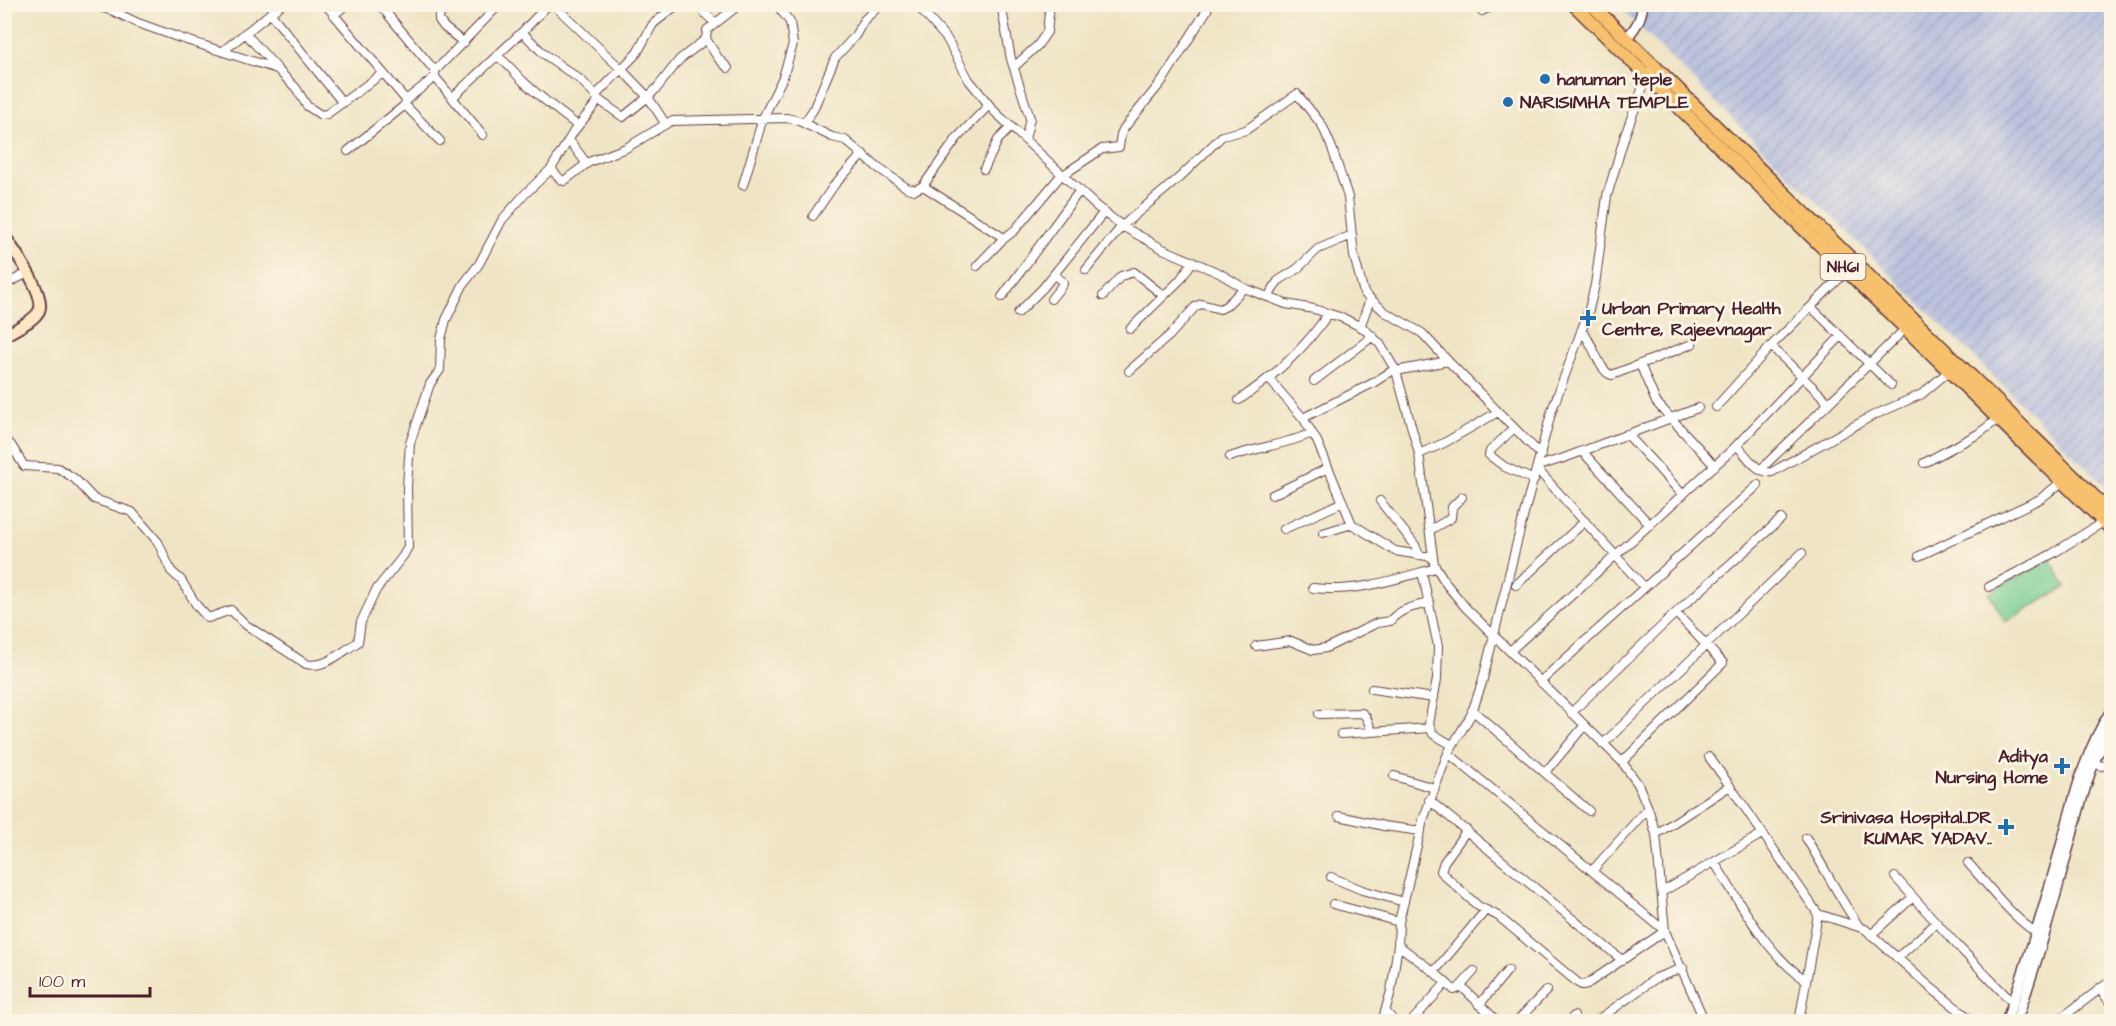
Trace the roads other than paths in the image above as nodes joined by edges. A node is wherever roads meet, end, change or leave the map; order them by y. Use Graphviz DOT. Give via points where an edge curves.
graph roads {
  1 [pos="89,4"];
  2 [pos="282,4"];
  3 [pos="325,4"];
  4 [pos="347,4"];
  5 [pos="379,4"];
  6 [pos="448,4"];
  7 [pos="500,4"];
  8 [pos="551,4"];
  9 [pos="678,4"];
  10 [pos="695,4"];
  11 [pos="740,4"];
  12 [pos="776,4"];
  13 [pos="881,4"];
  14 [pos="916,4"];
  15 [pos="1001,4"];
  16 [pos="1050,4"];
  17 [pos="1208,4"];
  18 [pos="1497,4"];
  19 [pos="1573,4"];
  20 [pos="1591,4"];
  21 [pos="1643,4"];
  22 [pos="1482,11"];
  23 [pos="271,14"];
  24 [pos="334,15"];
  25 [pos="715,23"];
  26 [pos="522,32"];
  27 [pos="245,33"];
  28 [pos="706,39"];
  29 [pos="1626,39"];
  30 [pos="464,43"];
  31 [pos="223,51"];
  32 [pos="497,56"];
  33 [pos="1014,67"];
  34 [pos="620,68"];
  35 [pos="728,68"];
  36 [pos="277,69"];
  37 [pos="1651,71"];
  38 [pos="383,73"];
  39 [pos="435,74"];
  40 [pos="453,97"];
  41 [pos="597,97"];
  42 [pos="648,97"];
  43 [pos="405,102"];
  44 [pos="343,103"];
  45 [pos="989,105"];
  46 [pos="763,118"];
  47 [pos="666,123"];
  48 [pos="804,123"];
  49 [pos="578,126"];
  50 [pos="1011,127"];
  51 [pos="483,135"];
  52 [pos="569,140"];
  53 [pos="1025,140"];
  54 [pos="440,141"];
  55 [pos="348,151"];
  56 [pos="863,154"];
  57 [pos="587,164"];
  58 [pos="551,169"];
  59 [pos="984,169"];
  60 [pos="1063,175"];
  61 [pos="743,185"];
  62 [pos="923,186"];
  63 [pos="1080,190"];
  64 [pos="1104,212"];
  65 [pos="813,216"];
  66 [pos="1122,226"];
  67 [pos="4,234"];
  68 [pos="1352,235"];
  69 [pos="1004,238"];
  70 [pos="1193,261"];
  71 [pos="977,266"];
  72 [pos="1086,270"];
  73 [pos="1847,271"];
  74 [pos="28,273"];
  75 [pos="1054,275"];
  76 [pos="4,285"];
  77 [pos="1244,288"];
  78 [pos="1104,296"];
  79 [pos="1164,296"];
  80 [pos="1002,297"];
  81 [pos="1268,297"];
  82 [pos="1051,298"];
  83 [pos="1370,300"];
  84 [pos="1811,307"];
  85 [pos="1018,313"];
  86 [pos="1328,314"];
  87 [pos="1360,327"];
  88 [pos="1130,329"];
  89 [pos="1905,329"];
  90 [pos="1581,331"];
  91 [pos="4,336"];
  92 [pos="1373,336"];
  93 [pos="1841,336"];
  94 [pos="1692,344"];
  95 [pos="1771,346"];
  96 [pos="1448,361"];
  97 [pos="1640,364"];
  98 [pos="1869,364"];
  99 [pos="1396,370"];
  100 [pos="1129,371"];
  101 [pos="1949,371"];
  102 [pos="1803,376"];
  103 [pos="1269,380"];
  104 [pos="1314,381"];
  105 [pos="1891,385"];
  106 [pos="1239,400"];
  107 [pos="1829,402"];
  108 [pos="1716,407"];
  109 [pos="1698,408"];
  110 [pos="1498,412"];
  111 [pos="1672,417"];
  112 [pos="1303,418"];
  113 [pos="1998,419"];
  114 [pos="1514,428"];
  115 [pos="1312,432"];
  116 [pos="1627,434"];
  117 [pos="4,439"];
  118 [pos="1737,445"];
  119 [pos="1582,451"];
  120 [pos="1419,454"];
  121 [pos="1540,455"];
  122 [pos="1230,457"];
  123 [pos="1924,463"];
  124 [pos="1715,466"];
  125 [pos="1328,468"];
  126 [pos="1537,468"];
  127 [pos="1760,470"];
  128 [pos="1534,480"];
  129 [pos="2062,482"];
  130 [pos="1758,485"];
  131 [pos="1272,495"];
  132 [pos="1683,495"];
  133 [pos="1462,497"];
  134 [pos="1380,501"];
  135 [pos="1343,502"];
  136 [pos="1781,519"];
  137 [pos="1585,521"];
  138 [pos="2109,522"];
  139 [pos="1352,524"];
  140 [pos="1650,525"];
  141 [pos="1284,530"];
  142 [pos="1430,531"];
  143 [pos="1323,533"];
  144 [pos="1802,553"];
  145 [pos="1419,555"];
  146 [pos="1616,555"];
  147 [pos="1919,556"];
  148 [pos="1433,557"];
  149 [pos="1436,568"];
  150 [pos="1422,572"];
  151 [pos="1516,585"];
  152 [pos="1644,587"];
  153 [pos="1989,587"];
  154 [pos="1313,588"];
  155 [pos="1430,603"];
  156 [pos="1676,613"];
  157 [pos="1495,636"];
  158 [pos="1256,646"];
  159 [pos="1706,646"];
  160 [pos="1510,651"];
  161 [pos="1540,682"];
  162 [pos="1372,689"];
  163 [pos="1434,698"];
  164 [pos="2112,709"];
  165 [pos="1472,710"];
  166 [pos="1570,713"];
  167 [pos="1319,714"];
  168 [pos="1584,726"];
  169 [pos="2112,727"];
  170 [pos="1430,728"];
  171 [pos="1372,731"];
  172 [pos="1341,734"];
  173 [pos="1603,744"];
  174 [pos="1450,749"];
  175 [pos="1709,757"];
  176 [pos="2090,761"];
  177 [pos="1622,762"];
  178 [pos="2112,764"];
  179 [pos="1545,773"];
  180 [pos="1394,776"];
  181 [pos="1730,786"];
  182 [pos="1434,788"];
  183 [pos="1429,800"];
  184 [pos="1648,808"];
  185 [pos="1589,811"];
  186 [pos="1339,816"];
  187 [pos="1467,830"];
  188 [pos="1420,831"];
  189 [pos="1656,834"];
  190 [pos="1762,834"];
  191 [pos="1806,838"];
  192 [pos="1714,862"];
  193 [pos="1968,863"];
  194 [pos="1592,871"];
  195 [pos="1331,877"];
  196 [pos="1894,877"];
  197 [pos="1662,892"];
  198 [pos="1913,897"];
  199 [pos="1404,903"];
  200 [pos="1334,904"];
  201 [pos="1485,911"];
  202 [pos="1818,914"];
  203 [pos="1399,921"];
  204 [pos="1936,923"];
  205 [pos="1858,925"];
  206 [pos="1665,931"];
  207 [pos="2040,934"];
  208 [pos="1871,935"];
  209 [pos="1398,945"];
  210 [pos="1897,958"];
  211 [pos="1622,960"];
  212 [pos="1683,968"];
  213 [pos="1508,970"];
  214 [pos="1474,971"];
  215 [pos="1434,972"];
  216 [pos="1806,980"];
  217 [pos="2112,980"];
  218 [pos="1446,983"];
  219 [pos="1461,986"];
  220 [pos="2099,988"];
  221 [pos="1547,990"];
  222 [pos="2013,1003"];
  223 [pos="1479,1005"];
  224 [pos="2112,1005"];
  225 [pos="1386,1012"];
  226 [pos="2067,1018"];
  227 [pos="1382,1022"];
  228 [pos="1395,1022"];
  229 [pos="1411,1022"];
  230 [pos="1498,1022"];
  231 [pos="1516,1022"];
  232 [pos="1595,1022"];
  233 [pos="1706,1022"];
  234 [pos="1799,1022"];
  235 [pos="1974,1022"];
  236 [pos="2006,1022"];
  237 [pos="2016,1022"];
  238 [pos="2056,1022"];
  1 -- 31 [label="street"];
  2 -- 23 [label="street"];
  3 -- 24 [label="street"];
  4 -- 24 [label="street"];
  5 -- 39 [label="street"];
  6 -- 30 [label="street" via="439,20"];
  7 -- 30 [label="street"];
  8 -- 26 [label="street"];
  8 -- 34 [label="street"];
  9 -- 34 [label="street" via="653,24 636,52"];
  10 -- 25 [label="street"];
  11 -- 25 [label="street"];
  12 -- 46 [label="street" via="790,22 793,44 783,77"];
  13 -- 48 [label="street" via="835,58"];
  14 -- 45 [label="street" via="947,39 969,81"];
  15 -- 33 [label="street"];
  16 -- 33 [label="street" via="1047,32"];
  17 -- 60 [label="street" via="1180,55 1124,128 1119,147 1102,149"];
  18 -- 22 [label="street"];
  19 -- 37 [label="highway, NH61"];
  20 -- 29 [label="highway, NH61"];
  21 -- 29 [label="street" via="1637,26"];
  23 -- 27 [label="street"];
  23 -- 44 [label="street"];
  24 -- 38 [label="street"];
  25 -- 28 [label="street" via="705,32"];
  26 -- 32 [label="street"];
  26 -- 41 [label="street"];
  27 -- 31 [label="street"];
  27 -- 36 [label="street"];
  28 -- 35 [label="street"];
  28 -- 42 [label="street" via="679,60"];
  29 -- 37 [label="highway, NH61"];
  30 -- 39 [label="street"];
  31 -- 36 [label="street"];
  32 -- 40 [label="street"];
  32 -- 49 [label="street"];
  33 -- 53 [label="street" via="1030,118"];
  34 -- 41 [label="street"];
  34 -- 42 [label="street"];
  36 -- 44 [label="street" via="316,113 327,114"];
  37 -- 73 [label="highway, NH61"];
  37 -- 90 [label="street" via="1606,196 1595,285"];
  37 -- 138 [label="highway, NH61"];
  38 -- 43 [label="street"];
  38 -- 44 [label="street"];
  39 -- 40 [label="street"];
  39 -- 43 [label="street"];
  40 -- 51 [label="street"];
  41 -- 42 [label="street" via="623,117"];
  41 -- 49 [label="street"];
  42 -- 47 [label="street"];
  43 -- 54 [label="street"];
  43 -- 55 [label="street"];
  45 -- 50 [label="street"];
  45 -- 62 [label="street" via="957,138"];
  46 -- 47 [label="street"];
  46 -- 48 [label="street"];
  46 -- 61 [label="street"];
  47 -- 57 [label="street" via="626,148"];
  48 -- 56 [label="street" via="845,140"];
  49 -- 52 [label="street"];
  50 -- 53 [label="street"];
  50 -- 59 [label="street" via="998,140"];
  52 -- 57 [label="street"];
  52 -- 58 [label="street"];
  53 -- 60 [label="street"];
  56 -- 62 [label="street" via="907,188"];
  56 -- 65 [label="street" via="834,183"];
  57 -- 58 [label="street" via="564,181"];
  58 -- 117 [label="street" via="502,220 446,320 440,370 430,384 410,443 406,486 408,547 376,590 362,622 359,641 320,665 306,663 246,625 231,610 206,616 171,571 158,542 132,512 93,499 75,479 58,468 24,466"];
  60 -- 63 [label="street"];
  60 -- 69 [label="street"];
  62 -- 69 [label="street"];
  63 -- 64 [label="street"];
  63 -- 80 [label="street"];
  64 -- 66 [label="street"];
  64 -- 75 [label="street"];
  66 -- 68 [label="street" via="1222,136 1246,130 1297,94 1322,125 1332,148 1348,197"];
  66 -- 70 [label="street"];
  66 -- 72 [label="street"];
  67 -- 74 [label="main road"];
  68 -- 81 [label="street" via="1318,249 1278,281"];
  68 -- 83 [label="street" via="1357,271"];
  69 -- 71 [label="street"];
  70 -- 77 [label="street"];
  70 -- 79 [label="street"];
  73 -- 84 [label="street"];
  73 -- 89 [label="highway, NH61"];
  74 -- 76 [label="street"];
  74 -- 91 [label="main road" via="40,295 40,310"];
  75 -- 82 [label="street" via="1063,284"];
  75 -- 85 [label="street"];
  77 -- 81 [label="street"];
  77 -- 100 [label="street" via="1223,308 1201,304 1195,307"];
  78 -- 79 [label="street" via="1121,276 1134,272"];
  79 -- 88 [label="street"];
  81 -- 86 [label="street"];
  83 -- 87 [label="street"];
  83 -- 96 [label="street" via="1422,333"];
  84 -- 93 [label="street"];
  84 -- 95 [label="street"];
  86 -- 87 [label="street"];
  86 -- 103 [label="street" via="1303,348"];
  87 -- 92 [label="street"];
  89 -- 98 [label="street"];
  89 -- 101 [label="highway, NH61"];
  90 -- 97 [label="street" via="1607,374 1615,375"];
  90 -- 121 [label="street" via="1558,389"];
  92 -- 99 [label="street"];
  92 -- 104 [label="street"];
  93 -- 98 [label="street"];
  93 -- 102 [label="street"];
  94 -- 97 [label="street"];
  95 -- 102 [label="street"];
  95 -- 108 [label="street"];
  96 -- 99 [label="street"];
  96 -- 110 [label="street"];
  97 -- 111 [label="street" via="1652,397"];
  98 -- 105 [label="street"];
  98 -- 107 [label="street"];
  99 -- 112 [label="street"];
  99 -- 120 [label="street"];
  101 -- 113 [label="highway, NH61"];
  101 -- 127 [label="street" via="1922,394 1872,416 1772,472"];
  102 -- 107 [label="street"];
  102 -- 118 [label="street"];
  103 -- 106 [label="street"];
  103 -- 112 [label="street"];
  107 -- 127 [label="street"];
  109 -- 111 [label="street"];
  110 -- 114 [label="street"];
  110 -- 120 [label="street"];
  111 -- 116 [label="street"];
  111 -- 124 [label="street"];
  112 -- 115 [label="street"];
  113 -- 123 [label="street"];
  113 -- 129 [label="highway, NH61"];
  114 -- 121 [label="street"];
  114 -- 128 [label="street" via="1489,455"];
  115 -- 122 [label="street" via="1291,442"];
  115 -- 125 [label="street"];
  116 -- 119 [label="street"];
  116 -- 132 [label="street"];
  118 -- 124 [label="street"];
  118 -- 127 [label="street"];
  119 -- 126 [label="street"];
  119 -- 140 [label="street"];
  120 -- 142 [label="street"];
  121 -- 126 [label="street"];
  124 -- 132 [label="street"];
  125 -- 131 [label="street"];
  125 -- 135 [label="street"];
  126 -- 128 [label="street"];
  126 -- 137 [label="street"];
  128 -- 157 [label="street"];
  129 -- 138 [label="highway, NH61"];
  129 -- 147 [label="street" via="2040,499"];
  130 -- 152 [label="street"];
  132 -- 140 [label="street"];
  133 -- 142 [label="street" via="1452,507 1451,518"];
  134 -- 145 [label="street"];
  135 -- 139 [label="street"];
  135 -- 141 [label="street"];
  136 -- 156 [label="street"];
  137 -- 146 [label="street"];
  137 -- 151 [label="street"];
  138 -- 153 [label="street"];
  139 -- 143 [label="street"];
  139 -- 145 [label="street" via="1395,551"];
  140 -- 146 [label="street"];
  142 -- 148 [label="street"];
  144 -- 159 [label="street"];
  145 -- 148 [label="street"];
  146 -- 152 [label="street"];
  146 -- 160 [label="street"];
  148 -- 149 [label="street"];
  149 -- 150 [label="street"];
  149 -- 157 [label="street" via="1466,608"];
  150 -- 154 [label="street" via="1353,588"];
  150 -- 155 [label="street"];
  152 -- 161 [label="street"];
  155 -- 158 [label="street" via="1408,607 1390,621 1377,623 1326,648 1313,650 1291,641"];
  155 -- 163 [label="street" via="1439,660"];
  156 -- 159 [label="street"];
  156 -- 166 [label="street"];
  157 -- 160 [label="street"];
  157 -- 165 [label="street"];
  159 -- 173 [label="street"];
  159 -- 177 [label="street" via="1722,659 1722,664"];
  160 -- 161 [label="street"];
  161 -- 166 [label="street"];
  162 -- 163 [label="street"];
  163 -- 170 [label="street"];
  164 -- 176 [label="street"];
  165 -- 174 [label="street"];
  165 -- 179 [label="street"];
  166 -- 168 [label="street"];
  167 -- 171 [label="street" via="1362,712"];
  168 -- 173 [label="street"];
  168 -- 179 [label="street"];
  169 -- 176 [label="street"];
  170 -- 171 [label="street"];
  170 -- 174 [label="street"];
  171 -- 172 [label="street"];
  173 -- 177 [label="street"];
  174 -- 182 [label="street"];
  174 -- 194 [label="street"];
  175 -- 181 [label="street"];
  176 -- 178 [label="street"];
  176 -- 207 [label="street"];
  177 -- 184 [label="street" via="1638,784"];
  179 -- 185 [label="street"];
  180 -- 182 [label="street"];
  181 -- 189 [label="street"];
  181 -- 190 [label="street"];
  182 -- 183 [label="street"];
  183 -- 187 [label="street"];
  183 -- 188 [label="street"];
  184 -- 189 [label="street"];
  184 -- 194 [label="street"];
  186 -- 188 [label="street"];
  187 -- 201 [label="street" via="1441,871"];
  187 -- 211 [label="street"];
  188 -- 199 [label="street"];
  189 -- 197 [label="street"];
  190 -- 192 [label="street"];
  190 -- 202 [label="street"];
  191 -- 205 [label="street"];
  192 -- 197 [label="street"];
  192 -- 216 [label="street" via="1769,946"];
  193 -- 207 [label="street" via="2018,918"];
  194 -- 206 [label="street"];
  195 -- 199 [label="street"];
  196 -- 198 [label="street"];
  197 -- 206 [label="street"];
  198 -- 204 [label="street"];
  198 -- 208 [label="street"];
  199 -- 203 [label="street"];
  200 -- 203 [label="street"];
  201 -- 211 [label="street" via="1498,916 1582,985"];
  201 -- 215 [label="street"];
  202 -- 205 [label="street"];
  202 -- 216 [label="street"];
  203 -- 209 [label="street"];
  204 -- 210 [label="street"];
  204 -- 222 [label="street"];
  205 -- 208 [label="street"];
  206 -- 211 [label="street"];
  206 -- 212 [label="street"];
  207 -- 222 [label="street"];
  207 -- 237 [label="street"];
  208 -- 210 [label="street"];
  209 -- 215 [label="street"];
  209 -- 225 [label="street"];
  210 -- 235 [label="street"];
  212 -- 232 [label="street" via="1656,978"];
  212 -- 233 [label="street"];
  213 -- 223 [label="street"];
  214 -- 219 [label="street"];
  215 -- 218 [label="street"];
  216 -- 234 [label="street"];
  217 -- 220 [label="street"];
  218 -- 219 [label="street" via="1454,990"];
  218 -- 229 [label="street"];
  219 -- 223 [label="street"];
  220 -- 224 [label="street"];
  220 -- 226 [label="street"];
  221 -- 231 [label="street"];
  222 -- 236 [label="street"];
  223 -- 230 [label="street"];
  225 -- 227 [label="street"];
  225 -- 228 [label="street"];
  226 -- 238 [label="street"];
}
